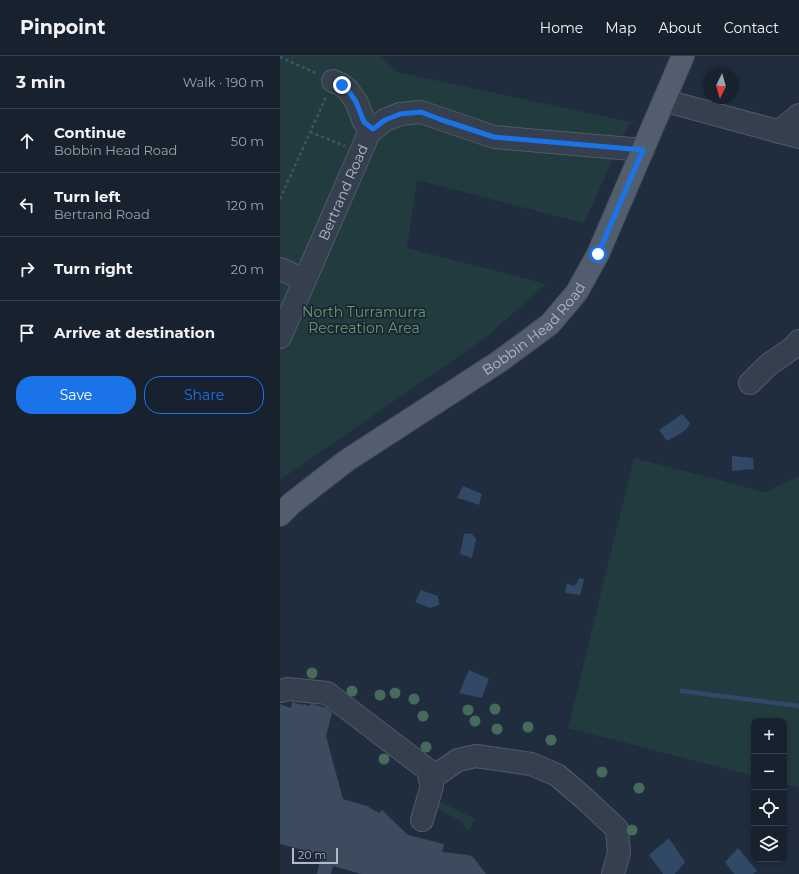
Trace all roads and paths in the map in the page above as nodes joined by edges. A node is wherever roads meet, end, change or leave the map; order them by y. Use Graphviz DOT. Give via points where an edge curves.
graph roads {
  1 [pos="683,56"];
  2 [pos="280,57"];
  3 [pos="333,81"];
  4 [pos="664,100"];
  5 [pos="799,115"];
  6 [pos="373,129"];
  7 [pos="310,132"];
  8 [pos="789,134"];
  9 [pos="643,150"];
  10 [pos="360,152"];
  11 [pos="280,199"];
  12 [pos="280,269"];
  13 [pos="305,280"];
  14 [pos="280,337"];
  15 [pos="799,341"];
  16 [pos="750,383"];
  17 [pos="280,515"];
  18 [pos="280,691"];
  19 [pos="430,779"];
  20 [pos="422,820"];
  21 [pos="612,874"];
  1 -- 4 [label="main road, Bobbin Head Road"];
  2 -- 3 [label="path"];
  3 -- 6 [label="street" via="348,90 364,122"];
  3 -- 7 [label="path"];
  4 -- 8 [label="street"];
  4 -- 9 [label="main road, Bobbin Head Road"];
  5 -- 8 [label="street"];
  6 -- 9 [label="street, Bertrand Road" via="385,120 400,114 421,112 494,137"];
  6 -- 10 [label="street, Bertrand Road"];
  7 -- 10 [label="path"];
  7 -- 11 [label="path"];
  9 -- 17 [label="main road, Bobbin Head Road" via="598,254 577,292 550,324 500,361 346,461"];
  10 -- 13 [label="street, Bertrand Road"];
  12 -- 13 [label="street"];
  13 -- 14 [label="street, Bertrand Road"];
  15 -- 16 [label="street"];
  18 -- 19 [label="street" via="288,688 327,693 428,770"];
  19 -- 20 [label="street" via="432,786"];
  19 -- 21 [label="street" via="458,760 476,756 531,764 557,775 617,829 619,853"];
}
